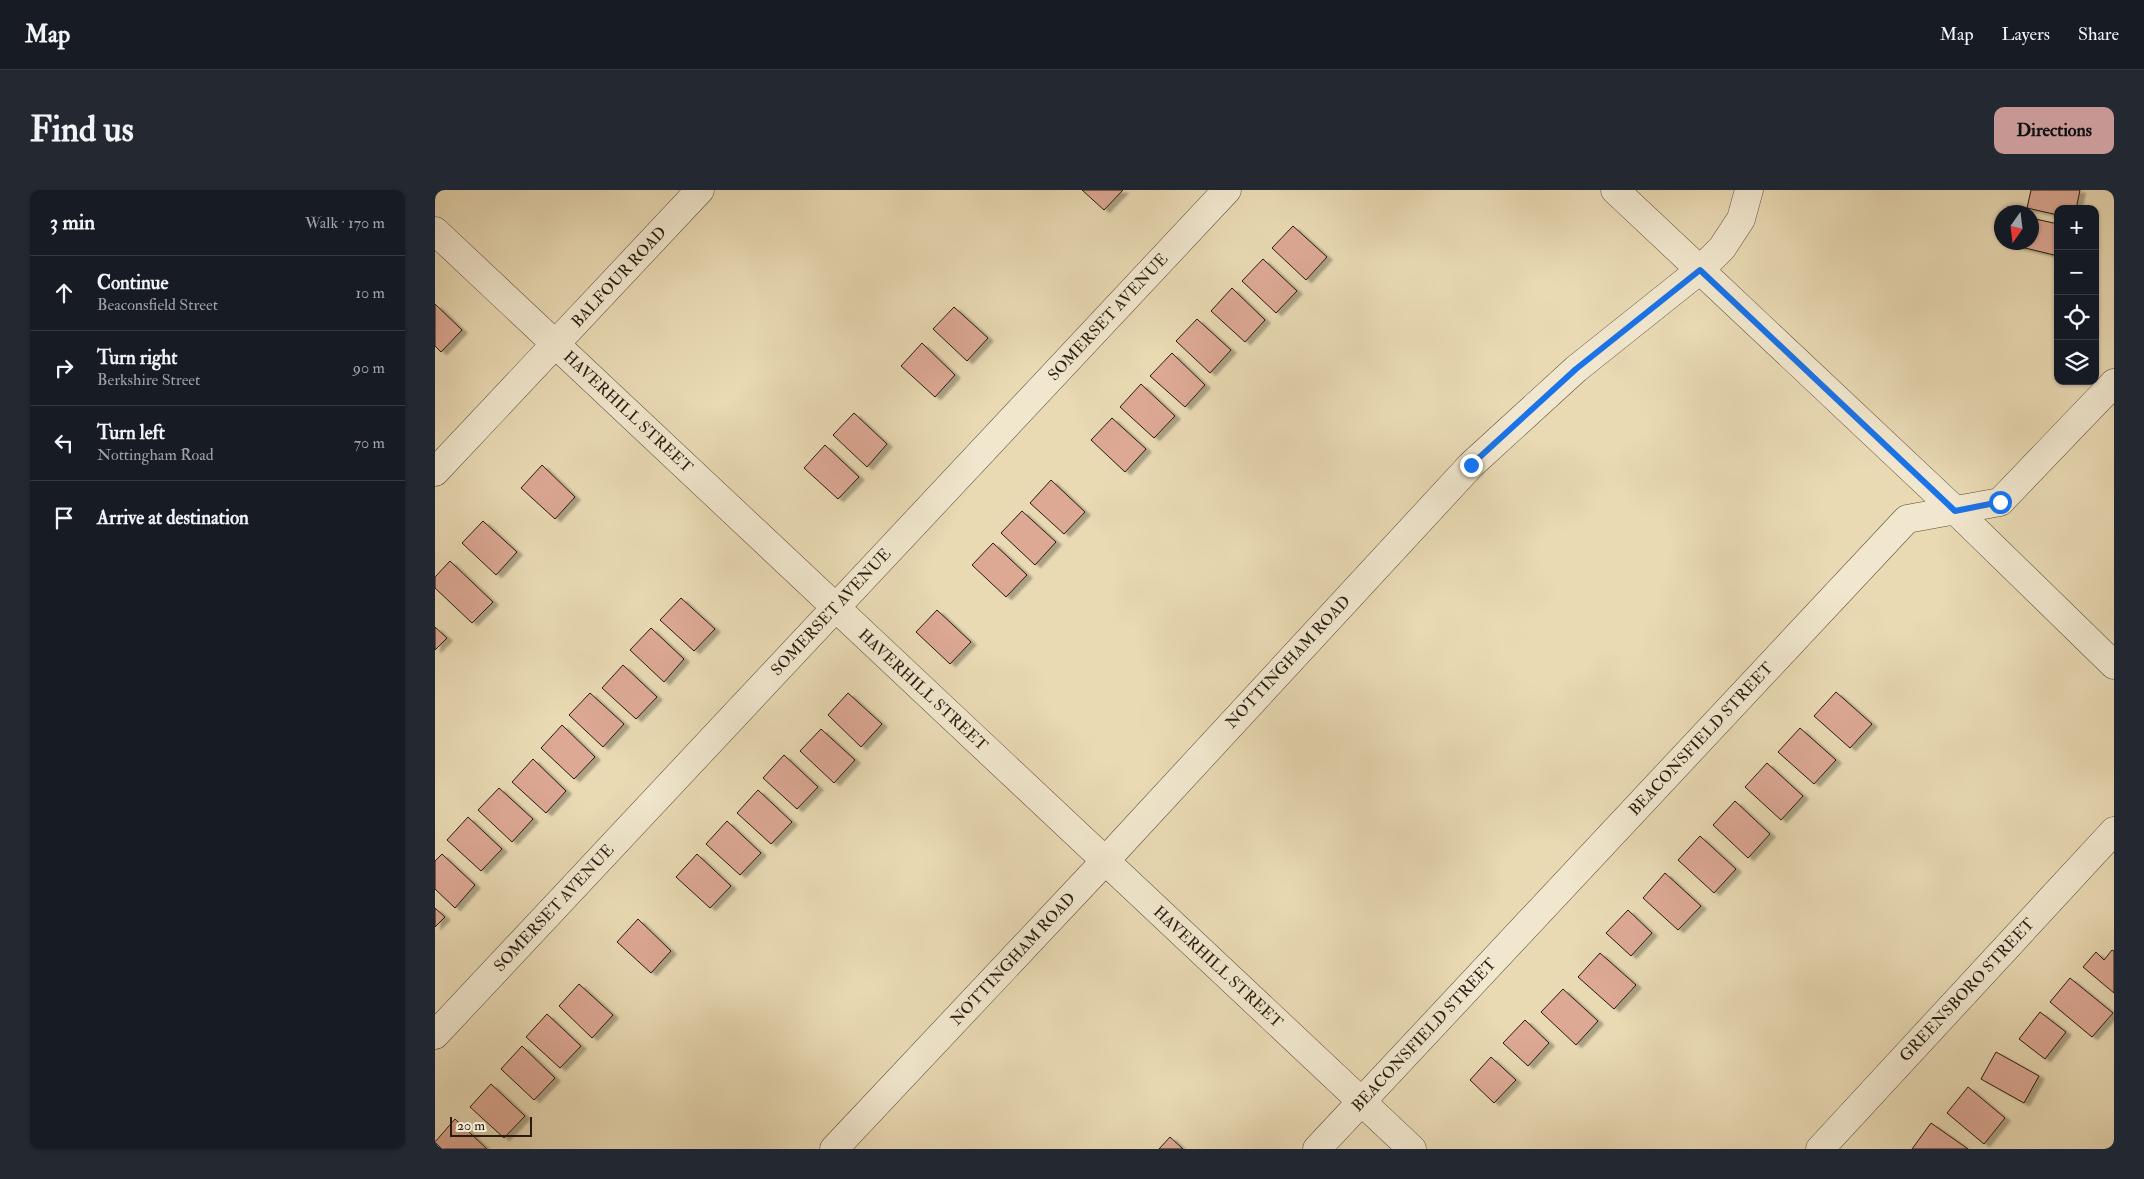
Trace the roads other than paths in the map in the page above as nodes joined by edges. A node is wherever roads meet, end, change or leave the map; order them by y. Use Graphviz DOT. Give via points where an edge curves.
graph roads {
  1 [pos="700,190"];
  2 [pos="1227,190"];
  3 [pos="1615,190"];
  4 [pos="1749,190"];
  5 [pos="435,231"];
  6 [pos="1700,270"];
  7 [pos="555,344"];
  8 [pos="2114,383"];
  9 [pos="435,472"];
  10 [pos="1955,511"];
  11 [pos="836,608"];
  12 [pos="2114,664"];
  13 [pos="2114,832"];
  14 [pos="1105,861"];
  15 [pos="435,1035"];
  16 [pos="1361,1102"];
  17 [pos="834,1149"];
  18 [pos="1317,1149"];
  19 [pos="1412,1149"];
  20 [pos="1820,1149"];
  1 -- 7 [label="street, BALFOUR ROAD"];
  2 -- 11 [label="street, SOMERSET AVENUE"];
  3 -- 6 [label="street"];
  4 -- 6 [label="street, NOTTINGHAM ROAD" via="1741,219 1722,248"];
  5 -- 7 [label="street, HAVERHILL STREET"];
  6 -- 10 [label="street"];
  6 -- 14 [label="street, NOTTINGHAM ROAD" via="1576,369 1471,465"];
  7 -- 9 [label="street, BALFOUR ROAD"];
  7 -- 11 [label="street, HAVERHILL STREET"];
  8 -- 10 [label="street, BEACONSFIELD STREET" via="2000,502"];
  10 -- 12 [label="street"];
  10 -- 16 [label="street, BEACONSFIELD STREET" via="1907,519"];
  11 -- 14 [label="street, HAVERHILL STREET"];
  11 -- 15 [label="street, SOMERSET AVENUE"];
  13 -- 20 [label="street, GREENSBORO STREET"];
  14 -- 16 [label="street, HAVERHILL STREET"];
  14 -- 17 [label="street, NOTTINGHAM ROAD"];
  16 -- 18 [label="street, BEACONSFIELD STREET"];
  16 -- 19 [label="street, HAVERHILL STREET"];
}
